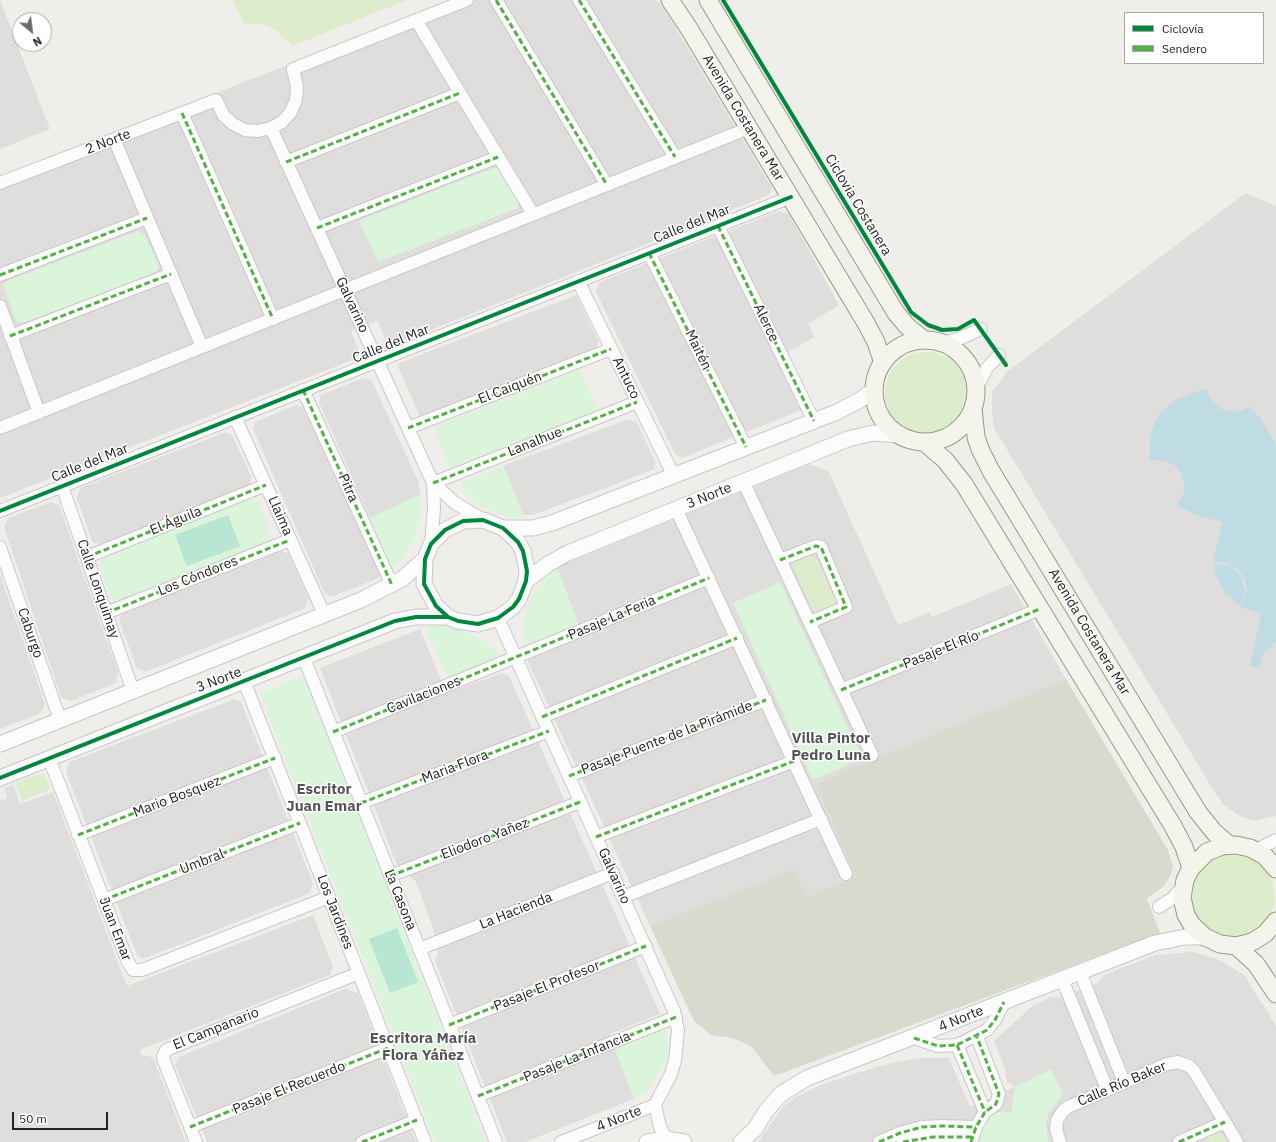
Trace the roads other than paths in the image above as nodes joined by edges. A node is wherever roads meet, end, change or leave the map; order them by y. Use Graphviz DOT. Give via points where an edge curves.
graph roads {
  1 [pos="468,0"];
  2 [pos="496,0"];
  3 [pos="579,0"];
  4 [pos="670,0"];
  5 [pos="708,0"];
  6 [pos="416,20"];
  7 [pos="460,93"];
  8 [pos="182,113"];
  9 [pos="271,128"];
  10 [pos="749,128"];
  11 [pos="114,139"];
  12 [pos="498,157"];
  13 [pos="675,157"];
  14 [pos="286,162"];
  15 [pos="0,183"];
  16 [pos="607,185"];
  17 [pos="791,197"];
  18 [pos="533,214"];
  19 [pos="147,218"];
  20 [pos="718,226"];
  21 [pos="317,228"];
  22 [pos="650,253"];
  23 [pos="171,274"];
  24 [pos="0,275"];
  25 [pos="578,281"];
  26 [pos="345,290"];
  27 [pos="0,306"];
  28 [pos="274,319"];
  29 [pos="981,329"];
  30 [pos="10,336"];
  31 [pos="924,340"];
  32 [pos="943,343"];
  33 [pos="202,347"];
  34 [pos="611,349"];
  35 [pos="999,355"];
  36 [pos="378,361"];
  37 [pos="883,363"];
  38 [pos="976,388"];
  39 [pos="875,389"];
  40 [pos="303,390"];
  41 [pos="637,402"];
  42 [pos="974,408"];
  43 [pos="39,413"];
  44 [pos="235,417"];
  45 [pos="814,421"];
  46 [pos="0,428"];
  47 [pos="408,428"];
  48 [pos="900,435"];
  49 [pos="924,442"];
  50 [pos="746,447"];
  51 [pos="674,476"];
  52 [pos="744,481"];
  53 [pos="433,482"];
  54 [pos="266,485"];
  55 [pos="62,486"];
  56 [pos="676,509"];
  57 [pos="0,511"];
  58 [pos="483,520"];
  59 [pos="503,528"];
  60 [pos="290,540"];
  61 [pos="431,544"];
  62 [pos="0,547"];
  63 [pos="87,557"];
  64 [pos="425,559"];
  65 [pos="780,560"];
  66 [pos="709,578"];
  67 [pos="526,582"];
  68 [pos="392,586"];
  69 [pos="1040,609"];
  70 [pos="106,613"];
  71 [pos="324,614"];
  72 [pos="448,617"];
  73 [pos="498,618"];
  74 [pos="810,622"];
  75 [pos="737,638"];
  76 [pos="304,658"];
  77 [pos="516,658"];
  78 [pos="244,681"];
  79 [pos="841,690"];
  80 [pos="133,691"];
  81 [pos="766,700"];
  82 [pos="542,717"];
  83 [pos="60,720"];
  84 [pos="549,731"];
  85 [pos="333,732"];
  86 [pos="0,744"];
  87 [pos="872,755"];
  88 [pos="49,758"];
  89 [pos="275,758"];
  90 [pos="794,761"];
  91 [pos="569,776"];
  92 [pos="0,778"];
  93 [pos="580,802"];
  94 [pos="361,804"];
  95 [pos="821,819"];
  96 [pos="300,823"];
  97 [pos="78,835"];
  98 [pos="596,837"];
  99 [pos="1276,840"];
  100 [pos="1229,845"];
  101 [pos="1256,850"];
  102 [pos="1191,868"];
  103 [pos="1276,869"];
  104 [pos="613,873"];
  105 [pos="846,874"];
  106 [pos="390,876"];
  107 [pos="1183,886"];
  108 [pos="329,897"];
  109 [pos="623,897"];
  110 [pos="104,900"];
  111 [pos="1159,907"];
  112 [pos="1276,921"];
  113 [pos="1205,937"];
  114 [pos="646,946"];
  115 [pos="1236,946"];
  116 [pos="419,949"];
  117 [pos="359,972"];
  118 [pos="1080,972"];
  119 [pos="1062,979"];
  120 [pos="1276,994"];
  121 [pos="1004,1002"];
  122 [pos="676,1017"];
  123 [pos="449,1025"];
  124 [pos="977,1037"];
  125 [pos="914,1038"];
  126 [pos="957,1045"];
  127 [pos="388,1048"];
  128 [pos="1124,1082"];
  129 [pos="1107,1089"];
  130 [pos="478,1096"];
  131 [pos="655,1105"];
  132 [pos="985,1112"];
  133 [pos="417,1120"];
  134 [pos="1225,1122"];
  135 [pos="190,1127"];
  136 [pos="973,1135"];
  137 [pos="666,1138"];
  138 [pos="196,1142"];
  139 [pos="362,1142"];
  140 [pos="425,1142"];
  141 [pos="496,1142"];
  142 [pos="561,1142"];
  143 [pos="647,1142"];
  144 [pos="684,1142"];
  145 [pos="741,1142"];
  146 [pos="882,1142"];
  147 [pos="903,1142"];
  148 [pos="1060,1142"];
  149 [pos="1179,1142"];
  150 [pos="1237,1142"];
  1 -- 6 [label="street"];
  2 -- 16 [label="street"];
  3 -- 13 [label="street"];
  4 -- 10 [label="main road, Avenida Costanera Mar"];
  5 -- 31 [label="main road" via="896,313"];
  6 -- 7 [label="street"];
  6 -- 9 [label="street" via="293,69 298,86 296,100 291,112 282,122"];
  7 -- 12 [label="street"];
  7 -- 14 [label="street"];
  8 -- 9 [label="street, 2 Norte" via="216,100 224,116 233,124 245,130"];
  8 -- 11 [label="street, 2 Norte"];
  8 -- 28 [label="street"];
  9 -- 14 [label="street, Galvarino"];
  10 -- 13 [label="street"];
  10 -- 17 [label="main road, Avenida Costanera Mar"];
  11 -- 15 [label="street, 2 Norte"];
  11 -- 19 [label="street"];
  12 -- 18 [label="street"];
  12 -- 21 [label="street"];
  13 -- 16 [label="street"];
  14 -- 21 [label="street, Galvarino"];
  16 -- 18 [label="street"];
  17 -- 20 [label="street, Calle del Mar"];
  17 -- 37 [label="main road, Avenida Costanera Mar" via="866,323"];
  18 -- 26 [label="street"];
  19 -- 23 [label="street"];
  19 -- 24 [label="street"];
  20 -- 22 [label="street, Calle del Mar"];
  20 -- 45 [label="street, Alerce"];
  21 -- 26 [label="street, Galvarino"];
  22 -- 25 [label="street, Calle del Mar"];
  22 -- 50 [label="street, Maitén"];
  23 -- 30 [label="street"];
  23 -- 33 [label="street"];
  25 -- 34 [label="street, Antuco"];
  25 -- 36 [label="street, Calle del Mar"];
  26 -- 28 [label="street"];
  26 -- 36 [label="street, Galvarino"];
  27 -- 30 [label="street"];
  28 -- 33 [label="street"];
  29 -- 32 [label="street"];
  30 -- 43 [label="street"];
  31 -- 32 [label="main road, Avenida Costanera Mar"];
  31 -- 37 [label="main road, Avenida Costanera Mar" via="896,349"];
  32 -- 38 [label="main road, Avenida Costanera Mar" via="956,350 966,361 973,374"];
  33 -- 43 [label="street"];
  34 -- 41 [label="street, Antuco"];
  34 -- 47 [label="street, El Caiquén"];
  35 -- 38 [label="street"];
  36 -- 40 [label="street, Calle del Mar"];
  36 -- 47 [label="street, Galvarino"];
  37 -- 39 [label="main road, Avenida Costanera Mar" via="877,375"];
  38 -- 42 [label="main road, Avenida Costanera Mar"];
  39 -- 45 [label="street" via="846,408"];
  39 -- 48 [label="main road, Avenida Costanera Mar" via="881,416 886,424"];
  40 -- 44 [label="street, Calle del Mar"];
  40 -- 68 [label="street, Pitra"];
  41 -- 51 [label="street, Antuco"];
  41 -- 53 [label="street, Lanalhue"];
  42 -- 49 [label="main road, Avenida Costanera Mar" via="964,423 950,435"];
  42 -- 100 [label="main road, Avenida Costanera Mar" via="976,437 991,471 1198,812 1214,832"];
  43 -- 46 [label="street"];
  44 -- 54 [label="street, Llaima"];
  44 -- 55 [label="street, Calle del Mar"];
  45 -- 50 [label="street"];
  47 -- 53 [label="street, Galvarino"];
  48 -- 49 [label="main road, Avenida Costanera Mar"];
  48 -- 52 [label="street, 3 Norte" via="873,433 856,436"];
  49 -- 69 [label="main road, Avenida Costanera Mar" via="946,460 958,475"];
  50 -- 51 [label="street"];
  51 -- 59 [label="street" via="552,524 533,528"];
  52 -- 56 [label="street, 3 Norte"];
  52 -- 65 [label="street"];
  53 -- 58 [label="street, Galvarino" via="455,503"];
  53 -- 61 [label="street, Galvarino"];
  54 -- 60 [label="street, Llaima"];
  54 -- 63 [label="street, El Águila"];
  55 -- 57 [label="street, Calle del Mar"];
  55 -- 63 [label="street, Calle Lonquimay"];
  56 -- 66 [label="street"];
  56 -- 67 [label="street, 3 Norte" via="568,553 548,564"];
  58 -- 59 [label="street"];
  58 -- 61 [label="street" via="454,525 441,533"];
  59 -- 67 [label="street" via="518,542 523,551 527,571"];
  60 -- 70 [label="street, Los Cóndores"];
  60 -- 71 [label="street, Llaima"];
  61 -- 64 [label="street"];
  62 -- 83 [label="street, Caburgo"];
  63 -- 70 [label="street, Calle Lonquimay"];
  64 -- 68 [label="street, 3 Norte"];
  64 -- 72 [label="street" via="423,575 427,592 436,606"];
  65 -- 74 [label="street"];
  65 -- 74 [label="street" via="816,546 821,547 846,607"];
  66 -- 75 [label="street"];
  66 -- 77 [label="street, Pasaje La Feria"];
  67 -- 73 [label="street" via="513,607"];
  68 -- 71 [label="street, 3 Norte"];
  69 -- 79 [label="street, Pasaje El Río"];
  69 -- 102 [label="main road, Avenida Costanera Mar" via="1172,826 1184,847"];
  70 -- 80 [label="street, Calle Lonquimay"];
  71 -- 80 [label="street, 3 Norte"];
  72 -- 73 [label="street" via="478,624"];
  72 -- 76 [label="street, 3 Norte" via="416,617 395,621"];
  73 -- 77 [label="street, Galvarino"];
  74 -- 79 [label="street"];
  75 -- 81 [label="street"];
  75 -- 82 [label="street"];
  76 -- 78 [label="street, 3 Norte"];
  76 -- 85 [label="street, La Casona"];
  77 -- 82 [label="street, Galvarino"];
  77 -- 85 [label="street, Cavilaciones"];
  78 -- 88 [label="street, 3 Norte"];
  78 -- 89 [label="street, Los Jardines"];
  79 -- 87 [label="street"];
  80 -- 83 [label="street, 3 Norte"];
  81 -- 90 [label="street"];
  81 -- 91 [label="street, Pasaje Puente de la Pirámide"];
  82 -- 84 [label="street, Galvarino"];
  83 -- 86 [label="street, 3 Norte"];
  84 -- 91 [label="street, Galvarino"];
  84 -- 94 [label="street, Maria Flora"];
  85 -- 94 [label="street, La Casona"];
  88 -- 92 [label="street, 3 Norte"];
  88 -- 97 [label="street, Juan Emar"];
  89 -- 96 [label="street, Los Jardines"];
  89 -- 97 [label="street, Mario Bosquez"];
  90 -- 95 [label="street"];
  90 -- 98 [label="street"];
  91 -- 93 [label="street, Galvarino"];
  93 -- 98 [label="street, Galvarino"];
  93 -- 106 [label="street, Eliodoro Yañez"];
  94 -- 106 [label="street, La Casona"];
  95 -- 105 [label="street"];
  95 -- 109 [label="street"];
  96 -- 108 [label="street, Los Jardines"];
  96 -- 110 [label="street, Umbral"];
  97 -- 110 [label="street, Juan Emar"];
  98 -- 104 [label="street, Galvarino"];
  99 -- 101 [label="street"];
  100 -- 101 [label="main road"];
  100 -- 102 [label="main road" via="1207,852"];
  101 -- 103 [label="main road" via="1266,856"];
  102 -- 107 [label="main road"];
  104 -- 109 [label="street, Galvarino"];
  104 -- 116 [label="street, La Hacienda"];
  106 -- 116 [label="street, La Casona"];
  107 -- 111 [label="street" via="1173,898"];
  107 -- 113 [label="main road" via="1186,915 1196,930"];
  108 -- 110 [label="street, Juan Emar" via="139,971 129,966"];
  108 -- 117 [label="street, Los Jardines"];
  109 -- 114 [label="street, Galvarino"];
  112 -- 115 [label="main road" via="1261,937"];
  113 -- 115 [label="main road" via="1220,944"];
  113 -- 118 [label="street, 4 Norte" via="1185,937 1160,942"];
  114 -- 122 [label="street, Galvarino"];
  114 -- 123 [label="street, Pasaje El Profesor"];
  115 -- 120 [label="main road" via="1256,964"];
  116 -- 123 [label="street, La Casona"];
  117 -- 127 [label="street, Los Jardines"];
  117 -- 135 [label="street, El Campanario" via="166,1050 164,1061"];
  118 -- 119 [label="street, 4 Norte"];
  118 -- 128 [label="street"];
  119 -- 121 [label="street, 4 Norte"];
  119 -- 129 [label="street"];
  121 -- 124 [label="street" via="992,1026"];
  121 -- 125 [label="street, 4 Norte"];
  122 -- 130 [label="street, Pasaje La Infancia"];
  122 -- 131 [label="street, Galvarino" via="678,1041 674,1066"];
  123 -- 130 [label="street, La Casona"];
  124 -- 126 [label="street"];
  124 -- 132 [label="street" via="999,1094 996,1104"];
  125 -- 126 [label="street" via="938,1046"];
  125 -- 145 [label="street, 4 Norte" via="798,1083 773,1102 755,1129"];
  126 -- 132 [label="street"];
  127 -- 133 [label="street, Los Jardines"];
  127 -- 135 [label="street, Pasaje El Recuerdo"];
  128 -- 129 [label="street, Calle Río Baker"];
  128 -- 134 [label="street, Calle Río Baker" via="1167,1064 1184,1064 1194,1070"];
  129 -- 148 [label="street, Calle Río Baker" via="1063,1111 1056,1125"];
  130 -- 141 [label="street, La Casona"];
  131 -- 137 [label="street" via="660,1127"];
  131 -- 142 [label="street, 4 Norte"];
  132 -- 136 [label="street"];
  133 -- 139 [label="street"];
  133 -- 140 [label="street, Los Jardines"];
  134 -- 149 [label="street"];
  134 -- 150 [label="street"];
  135 -- 138 [label="street, El Campanario"];
  136 -- 146 [label="street" via="942,1126 922,1127 900,1133"];
  136 -- 147 [label="street"];
  137 -- 143 [label="street"];
  137 -- 144 [label="street"];
}
